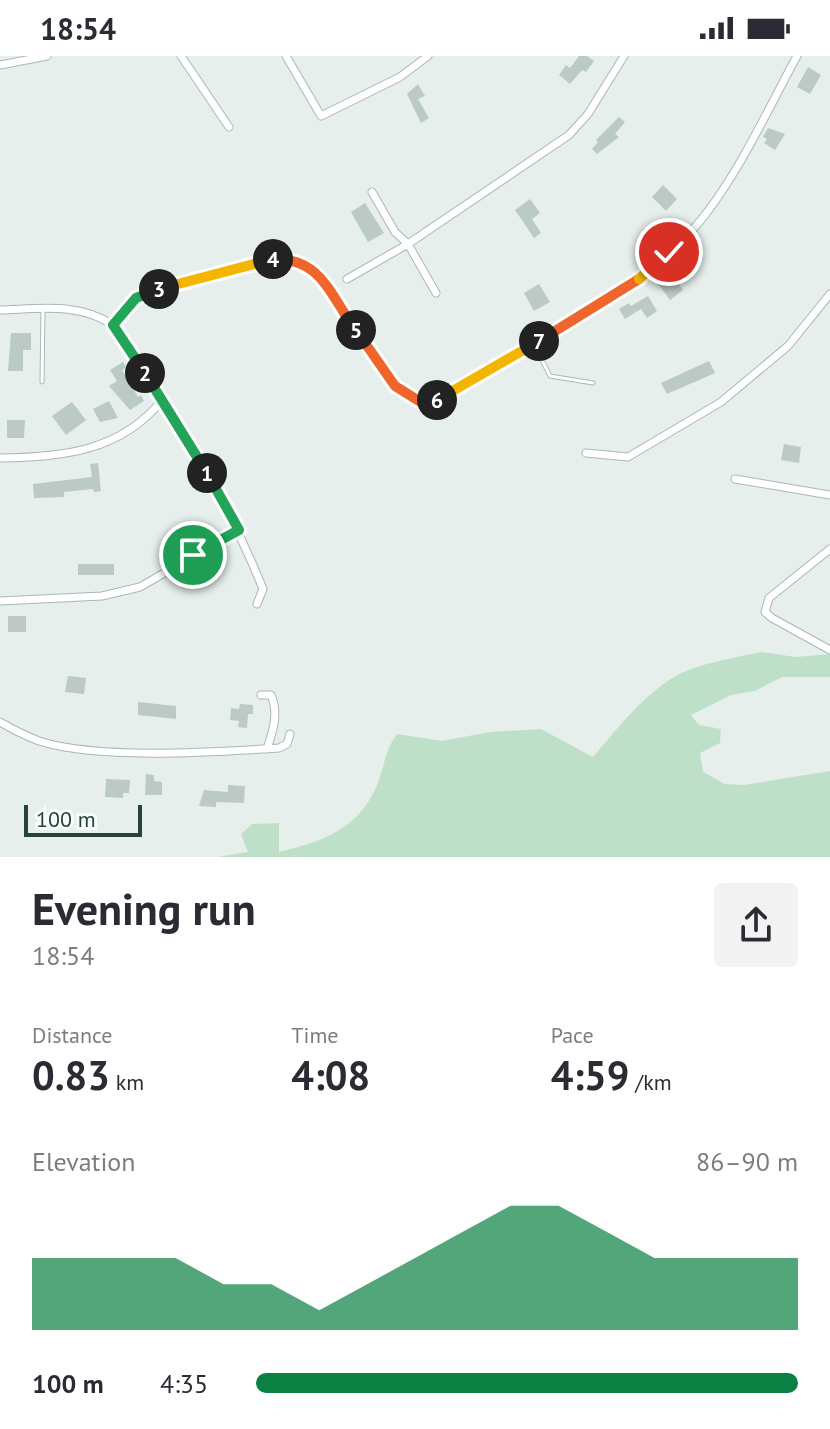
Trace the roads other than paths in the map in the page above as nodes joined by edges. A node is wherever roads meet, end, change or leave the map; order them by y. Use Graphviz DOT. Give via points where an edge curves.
graph roads {
  1 [pos="47,56"];
  2 [pos="181,56"];
  3 [pos="286,56"];
  4 [pos="428,56"];
  5 [pos="624,56"];
  6 [pos="797,56"];
  7 [pos="0,65"];
  8 [pos="229,127"];
  9 [pos="372,192"];
  10 [pos="408,244"];
  11 [pos="347,279"];
  12 [pos="436,293"];
  13 [pos="830,294"];
  14 [pos="43,309"];
  15 [pos="0,310"];
  16 [pos="534,345"];
  17 [pos="42,382"];
  18 [pos="593,383"];
  19 [pos="163,399"];
  20 [pos="435,402"];
  21 [pos="586,453"];
  22 [pos="0,458"];
  23 [pos="735,479"];
  24 [pos="830,495"];
  25 [pos="239,530"];
  26 [pos="830,549"];
  27 [pos="0,601"];
  28 [pos="257,604"];
  29 [pos="830,650"];
  30 [pos="261,695"];
  31 [pos="0,722"];
  32 [pos="290,734"];
  33 [pos="267,749"];
  1 -- 7 [label="street"];
  2 -- 8 [label="street"];
  3 -- 4 [label="street" via="321,116 400,77"];
  5 -- 10 [label="street" via="569,135"];
  6 -- 16 [label="street" via="723,189 687,235 638,280"];
  9 -- 10 [label="street"];
  10 -- 11 [label="street"];
  10 -- 12 [label="street"];
  13 -- 21 [label="street" via="788,346 721,402 628,457"];
  14 -- 15 [label="street"];
  14 -- 17 [label="lane"];
  14 -- 19 [label="street" via="86,312 113,325"];
  16 -- 18 [label="lane" via="550,376"];
  16 -- 20 [label="street"];
  19 -- 22 [label="street" via="129,430 102,445 79,453"];
  19 -- 25 [label="street"];
  23 -- 24 [label="street"];
  25 -- 27 [label="street" via="140,587 102,596"];
  25 -- 28 [label="street" via="263,589"];
  26 -- 29 [label="street" via="765,605 772,618"];
  30 -- 33 [label="street" via="271,695 274,707"];
  31 -- 33 [label="street" via="38,741 76,749"];
  32 -- 33 [label="street" via="287,744"];
}
